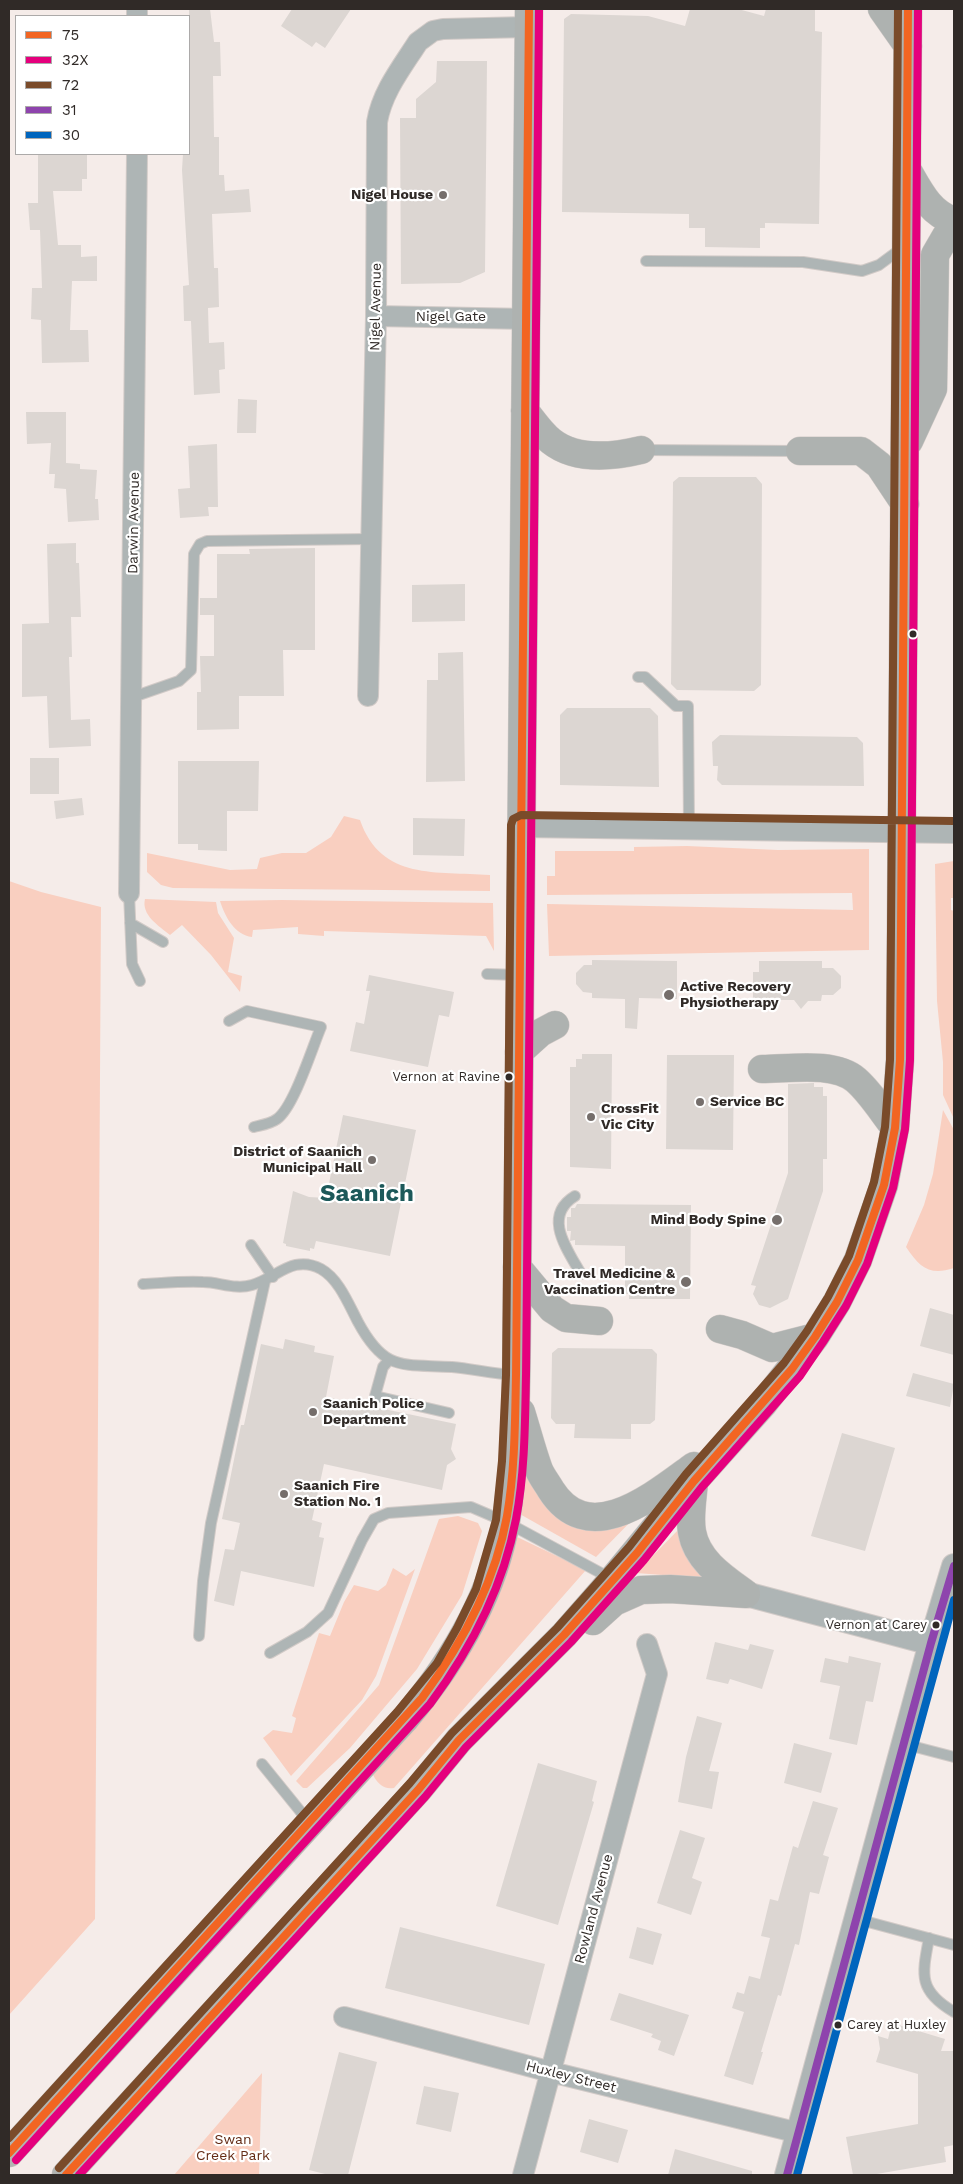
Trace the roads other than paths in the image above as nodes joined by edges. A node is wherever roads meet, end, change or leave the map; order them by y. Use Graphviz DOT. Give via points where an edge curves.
graph roads {
  1 [pos="882,9"];
  2 [pos="908,9"];
  3 [pos="533,15"];
  4 [pos="908,46"];
  5 [pos="137,155"];
  6 [pos="908,170"];
  7 [pos="949,226"];
  8 [pos="907,245"];
  9 [pos="646,261"];
  10 [pos="376,316"];
  11 [pos="526,319"];
  12 [pos="525,411"];
  13 [pos="905,449"];
  14 [pos="641,450"];
  15 [pos="800,451"];
  16 [pos="905,504"];
  17 [pos="371,540"];
  18 [pos="638,676"];
  19 [pos="368,696"];
  20 [pos="133,697"];
  21 [pos="520,825"];
  22 [pos="688,827"];
  23 [pos="902,830"];
  24 [pos="954,831"];
  25 [pos="129,893"];
  26 [pos="130,923"];
  27 [pos="163,942"];
  28 [pos="487,974"];
  29 [pos="520,975"];
  30 [pos="140,981"];
  31 [pos="229,1021"];
  32 [pos="556,1025"];
  33 [pos="519,1052"];
  34 [pos="762,1069"];
  35 [pos="254,1126"];
  36 [pos="895,1128"];
  37 [pos="575,1196"];
  38 [pos="251,1245"];
  39 [pos="517,1267"];
  40 [pos="581,1274"];
  41 [pos="269,1279"];
  42 [pos="142,1284"];
  43 [pos="599,1321"];
  44 [pos="720,1329"];
  45 [pos="815,1337"];
  46 [pos="389,1360"];
  47 [pos="516,1384"];
  48 [pos="449,1413"];
  49 [pos="731,1438"];
  50 [pos="694,1481"];
  51 [pos="506,1522"];
  52 [pos="954,1566"];
  53 [pos="613,1579"];
  54 [pos="746,1594"];
  55 [pos="199,1636"];
  56 [pos="931,1643"];
  57 [pos="648,1644"];
  58 [pos="270,1653"];
  59 [pos="459,1740"];
  60 [pos="904,1744"];
  61 [pos="954,1757"];
  62 [pos="262,1764"];
  63 [pos="309,1823"];
  64 [pos="857,1919"];
  65 [pos="929,1938"];
  66 [pos="954,1945"];
  67 [pos="954,2012"];
  68 [pos="344,2017"];
  69 [pos="551,2072"];
  70 [pos="798,2133"];
  71 [pos="9,2153"];
  72 [pos="66,2175"];
  73 [pos="524,2175"];
  74 [pos="787,2175"];
  1 -- 4 [label="highway"];
  2 -- 4 [label="highway"];
  3 -- 10 [label="street, Nigel Avenue" via="433,31 418,42 384,97 377,122"];
  3 -- 11 [label="highway"];
  4 -- 6 [label="highway"];
  5 -- 20 [label="street, Darwin Avenue"];
  6 -- 7 [label="highway" via="928,204"];
  6 -- 8 [label="highway"];
  7 -- 13 [label="highway" via="935,255 933,389"];
  8 -- 9 [label="lane" via="879,265 862,271 803,262"];
  8 -- 13 [label="highway"];
  10 -- 11 [label="street, Nigel Gate"];
  10 -- 17 [label="street, Nigel Avenue"];
  11 -- 12 [label="highway"];
  12 -- 14 [label="highway" via="551,441 574,454 621,455"];
  12 -- 21 [label="highway"];
  13 -- 16 [label="highway"];
  14 -- 15 [label="lane"];
  15 -- 16 [label="highway" via="861,451 879,465"];
  16 -- 23 [label="highway"];
  17 -- 19 [label="street, Nigel Avenue"];
  17 -- 20 [label="lane" via="207,540 200,544 194,554 191,670 179,681"];
  18 -- 22 [label="lane" via="645,676 676,706 688,706"];
  20 -- 25 [label="street, Darwin Avenue"];
  21 -- 22 [label="street"];
  21 -- 29 [label="highway"];
  22 -- 23 [label="street"];
  23 -- 24 [label="street"];
  23 -- 36 [label="highway" via="900,1060"];
  25 -- 26 [label="lane"];
  26 -- 27 [label="lane"];
  26 -- 30 [label="lane" via="132,964"];
  28 -- 29 [label="lane"];
  29 -- 33 [label="highway"];
  31 -- 35 [label="lane" via="247,1011 321,1027 289,1104 278,1118 268,1124"];
  32 -- 33 [label="highway" via="540,1033"];
  33 -- 39 [label="highway"];
  34 -- 36 [label="highway" via="828,1068 844,1072 857,1080"];
  36 -- 45 [label="highway" via="884,1185 858,1260"];
  37 -- 40 [label="lane" via="565,1202 560,1213 560,1236"];
  38 -- 41 [label="lane"];
  39 -- 43 [label="highway" via="552,1309 566,1318"];
  39 -- 47 [label="highway"];
  41 -- 42 [label="lane" via="249,1286 206,1282"];
  41 -- 46 [label="lane" via="291,1265 306,1264 322,1270 342,1293 363,1332"];
  41 -- 55 [label="lane" via="211,1523"];
  44 -- 45 [label="highway" via="772,1348"];
  45 -- 49 [label="highway" via="786,1376"];
  46 -- 47 [label="lane" via="492,1374"];
  46 -- 48 [label="lane" via="383,1367 375,1396"];
  47 -- 49 [label="highway" via="540,1472 559,1502 581,1516 608,1517 645,1500"];
  47 -- 51 [label="highway"];
  49 -- 50 [label="highway"];
  50 -- 53 [label="highway"];
  50 -- 54 [label="highway" via="692,1531 698,1548 712,1569"];
  51 -- 53 [label="lane"];
  51 -- 58 [label="lane" via="472,1507 388,1513 374,1519 328,1614 306,1632"];
  51 -- 63 [label="highway" via="484,1593 445,1669 405,1719"];
  52 -- 56 [label="street"];
  53 -- 59 [label="highway" via="564,1635"];
  54 -- 56 [label="street"];
  54 -- 59 [label="highway" via="641,1590 614,1602"];
  56 -- 60 [label="street"];
  57 -- 69 [label="street, Rowland Avenue" via="658,1674"];
  59 -- 72 [label="highway" via="418,1790"];
  60 -- 61 [label="lane"];
  60 -- 64 [label="street"];
  62 -- 63 [label="lane"];
  63 -- 71 [label="highway"];
  64 -- 65 [label="lane"];
  64 -- 70 [label="street"];
  65 -- 66 [label="lane"];
  65 -- 67 [label="lane" via="922,1971 928,1989 940,2003"];
  68 -- 69 [label="street, Huxley Street"];
  69 -- 70 [label="street, Huxley Street"];
  69 -- 73 [label="street, Rowland Avenue"];
  70 -- 74 [label="street"];
}
